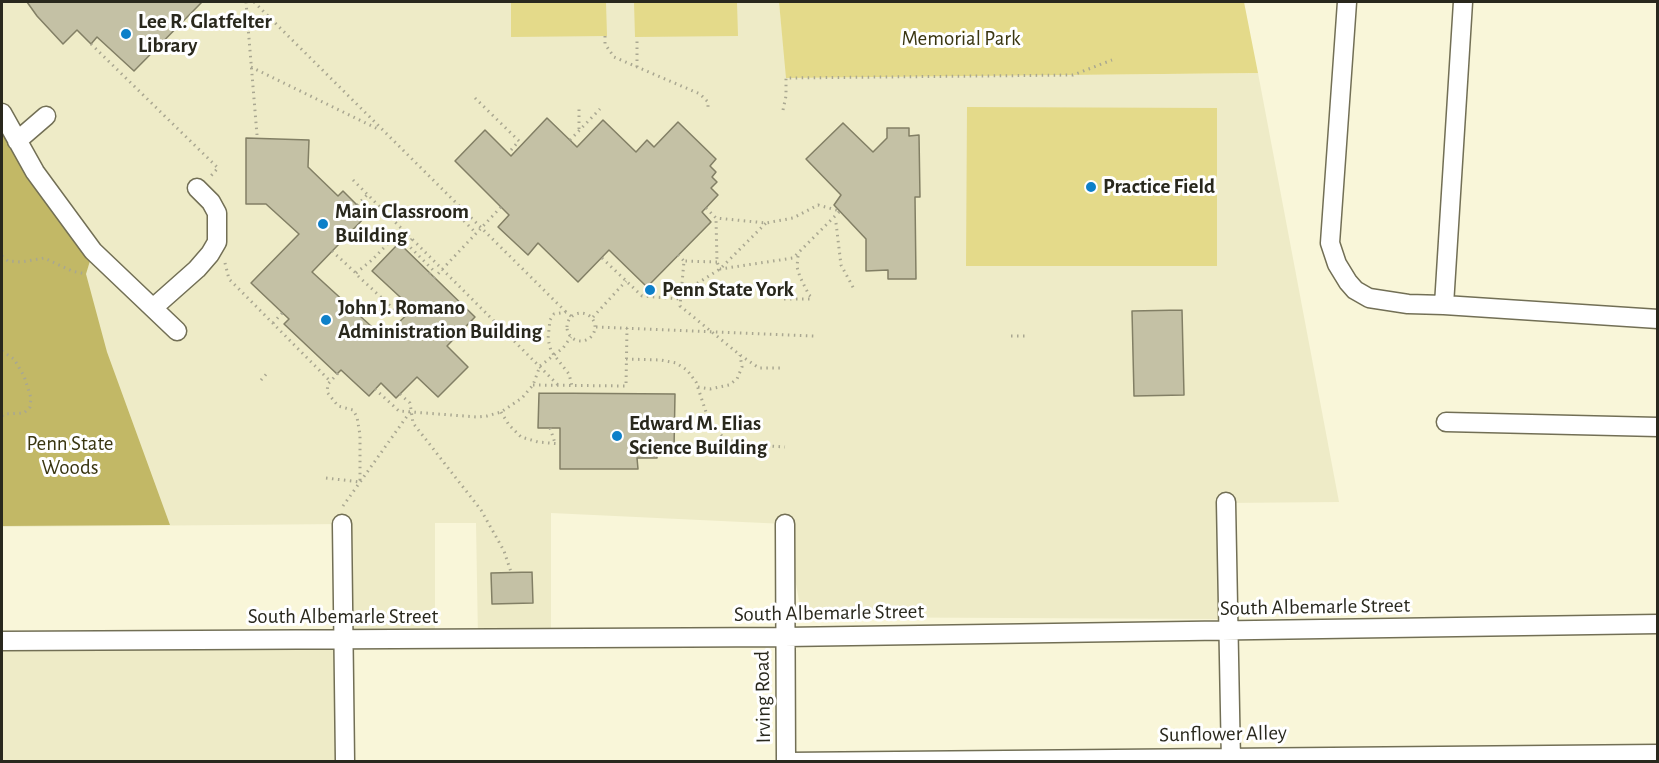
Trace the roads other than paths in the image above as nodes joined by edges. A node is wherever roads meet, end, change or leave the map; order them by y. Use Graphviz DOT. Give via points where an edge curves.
graph roads {
  1 [pos="1347,2"];
  2 [pos="1463,2"];
  3 [pos="2,113"];
  4 [pos="46,116"];
  5 [pos="17,141"];
  6 [pos="202,184"];
  7 [pos="1444,304"];
  8 [pos="153,308"];
  9 [pos="1658,319"];
  10 [pos="177,331"];
  11 [pos="1446,422"];
  12 [pos="1658,427"];
  13 [pos="1226,502"];
  14 [pos="341,517"];
  15 [pos="785,524"];
  16 [pos="1658,624"];
  17 [pos="1228,631"];
  18 [pos="785,637"];
  19 [pos="343,639"];
  20 [pos="2,641"];
  21 [pos="1658,754"];
  22 [pos="1557,758"];
  23 [pos="1231,759"];
  24 [pos="345,762"];
  25 [pos="787,762"];
  1 -- 7 [label="street" via="1330,243 1348,282 1369,298"];
  2 -- 7 [label="street"];
  3 -- 5 [label="street"];
  4 -- 5 [label="street"];
  5 -- 8 [label="street" via="93,251"];
  6 -- 8 [label="street" via="217,213 216,242 197,269"];
  7 -- 9 [label="street"];
  8 -- 10 [label="street"];
  11 -- 12 [label="street"];
  13 -- 17 [label="street"];
  14 -- 19 [label="street"];
  15 -- 18 [label="street, Irving Road"];
  16 -- 17 [label="street, South Albemarle Street"];
  17 -- 18 [label="street, South Albemarle Street"];
  17 -- 23 [label="street"];
  18 -- 19 [label="street, South Albemarle Street"];
  18 -- 25 [label="street, Irving Road"];
  19 -- 20 [label="street, South Albemarle Street"];
  19 -- 24 [label="street"];
  21 -- 22 [label="street, Sunflower Alley"];
  22 -- 23 [label="street, Sunflower Alley"];
  23 -- 25 [label="street, Sunflower Alley"];
}
